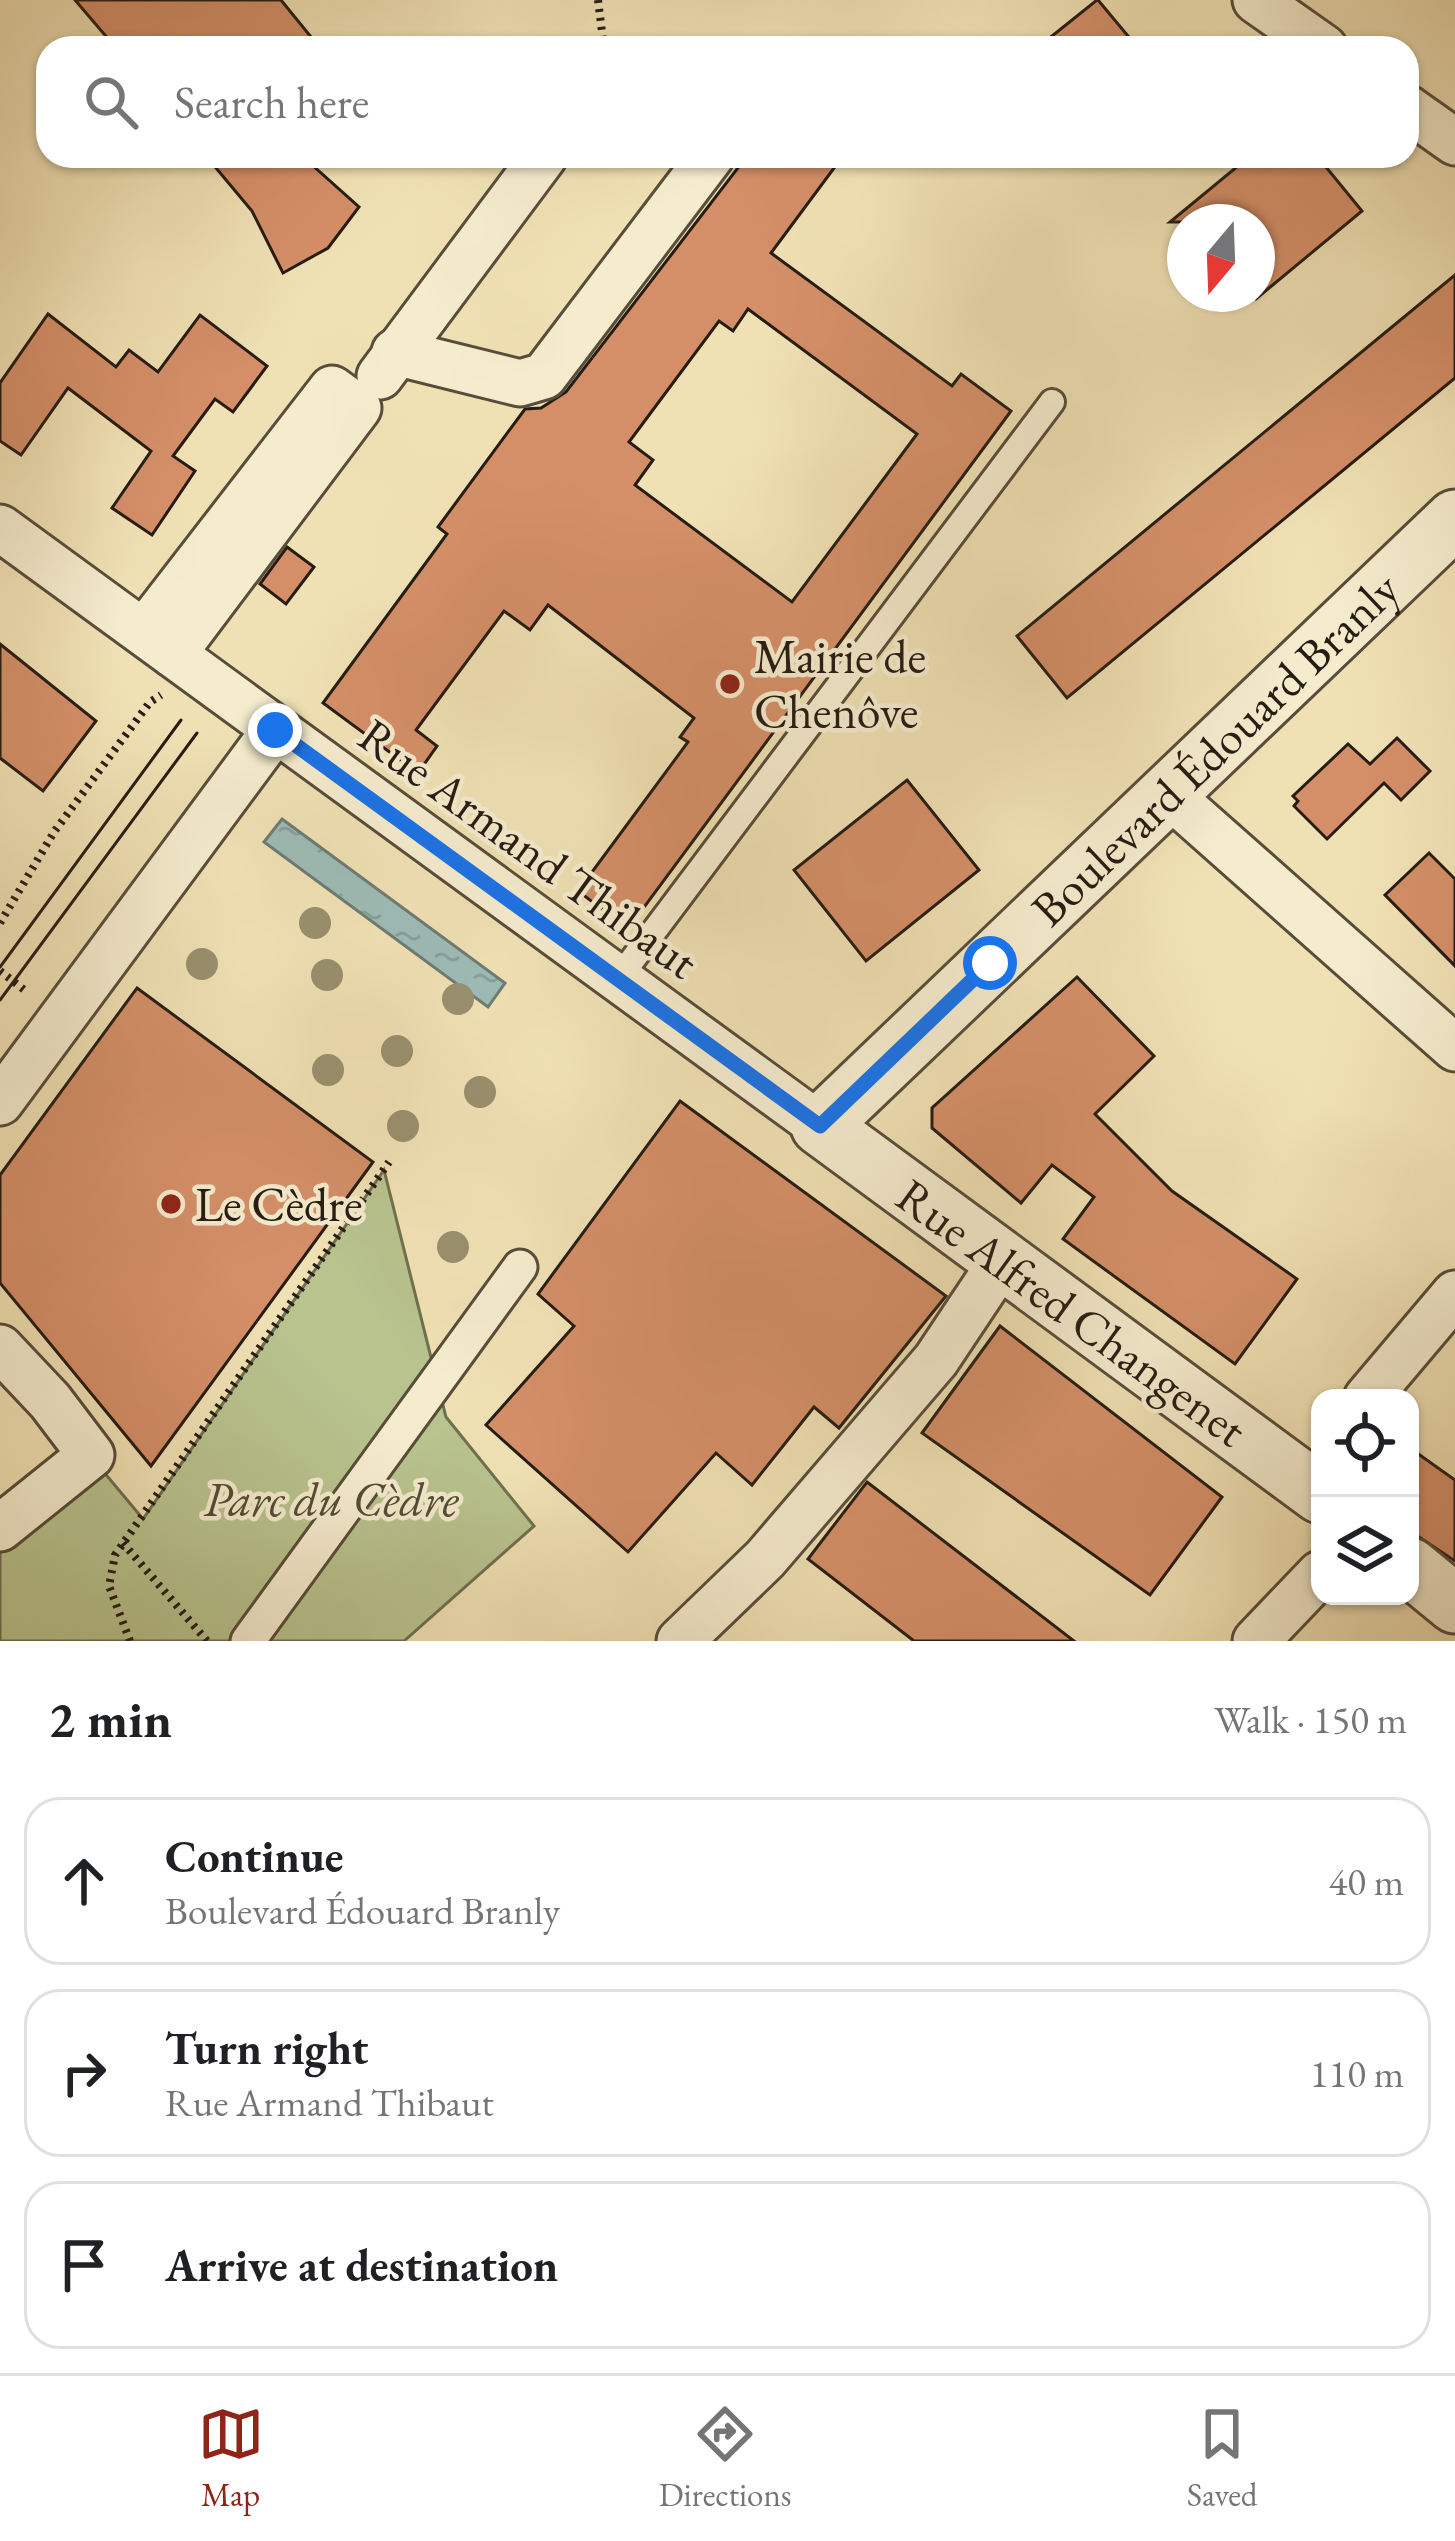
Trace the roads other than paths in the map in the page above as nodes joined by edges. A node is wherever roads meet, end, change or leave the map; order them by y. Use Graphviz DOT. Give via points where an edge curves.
graph roads {
  1 [pos="1256,0"];
  2 [pos="1307,36"];
  3 [pos="1419,116"];
  4 [pos="1455,142"];
  5 [pos="535,168"];
  6 [pos="703,168"];
  7 [pos="395,352"];
  8 [pos="1052,403"];
  9 [pos="1455,519"];
  10 [pos="0,528"];
  11 [pos="171,653"];
  12 [pos="275,730"];
  13 [pos="1166,792"];
  14 [pos="619,980"];
  15 [pos="1455,1048"];
  16 [pos="0,1102"];
  17 [pos="820,1126"];
  18 [pos="1002,1261"];
  19 [pos="520,1267"];
  20 [pos="1455,1294"];
  21 [pos="0,1348"];
  22 [pos="1375,1389"];
  23 [pos="1311,1474"];
  24 [pos="0,1528"];
  25 [pos="1419,1575"];
  26 [pos="1311,1583"];
  27 [pos="1455,1604"];
  28 [pos="248,1641"];
  29 [pos="680,1641"];
  30 [pos="1256,1641"];
  1 -- 2 [label="street"];
  3 -- 4 [label="street"];
  5 -- 7 [label="street"];
  6 -- 7 [label="street" via="544,376 520,383"];
  7 -- 11 [label="street" via="358,408 332,388"];
  8 -- 14 [label="lane"];
  9 -- 13 [label="street, Boulevard Édouard Branly"];
  10 -- 11 [label="street, Rue Armand Thibaut"];
  11 -- 12 [label="street, Rue Armand Thibaut"];
  12 -- 14 [label="street, Rue Armand Thibaut"];
  12 -- 16 [label="street"];
  13 -- 15 [label="street"];
  13 -- 17 [label="street, Boulevard Édouard Branly"];
  14 -- 17 [label="street, Rue Armand Thibaut"];
  17 -- 18 [label="street, Rue Alfred Changenet"];
  18 -- 23 [label="street, Rue Alfred Changenet"];
  18 -- 29 [label="street" via="937,1360 765,1559"];
  19 -- 28 [label="street"];
  20 -- 22 [label="street"];
  21 -- 24 [label="street" via="91,1455"];
  25 -- 27 [label="street"];
  26 -- 30 [label="street"];
}
